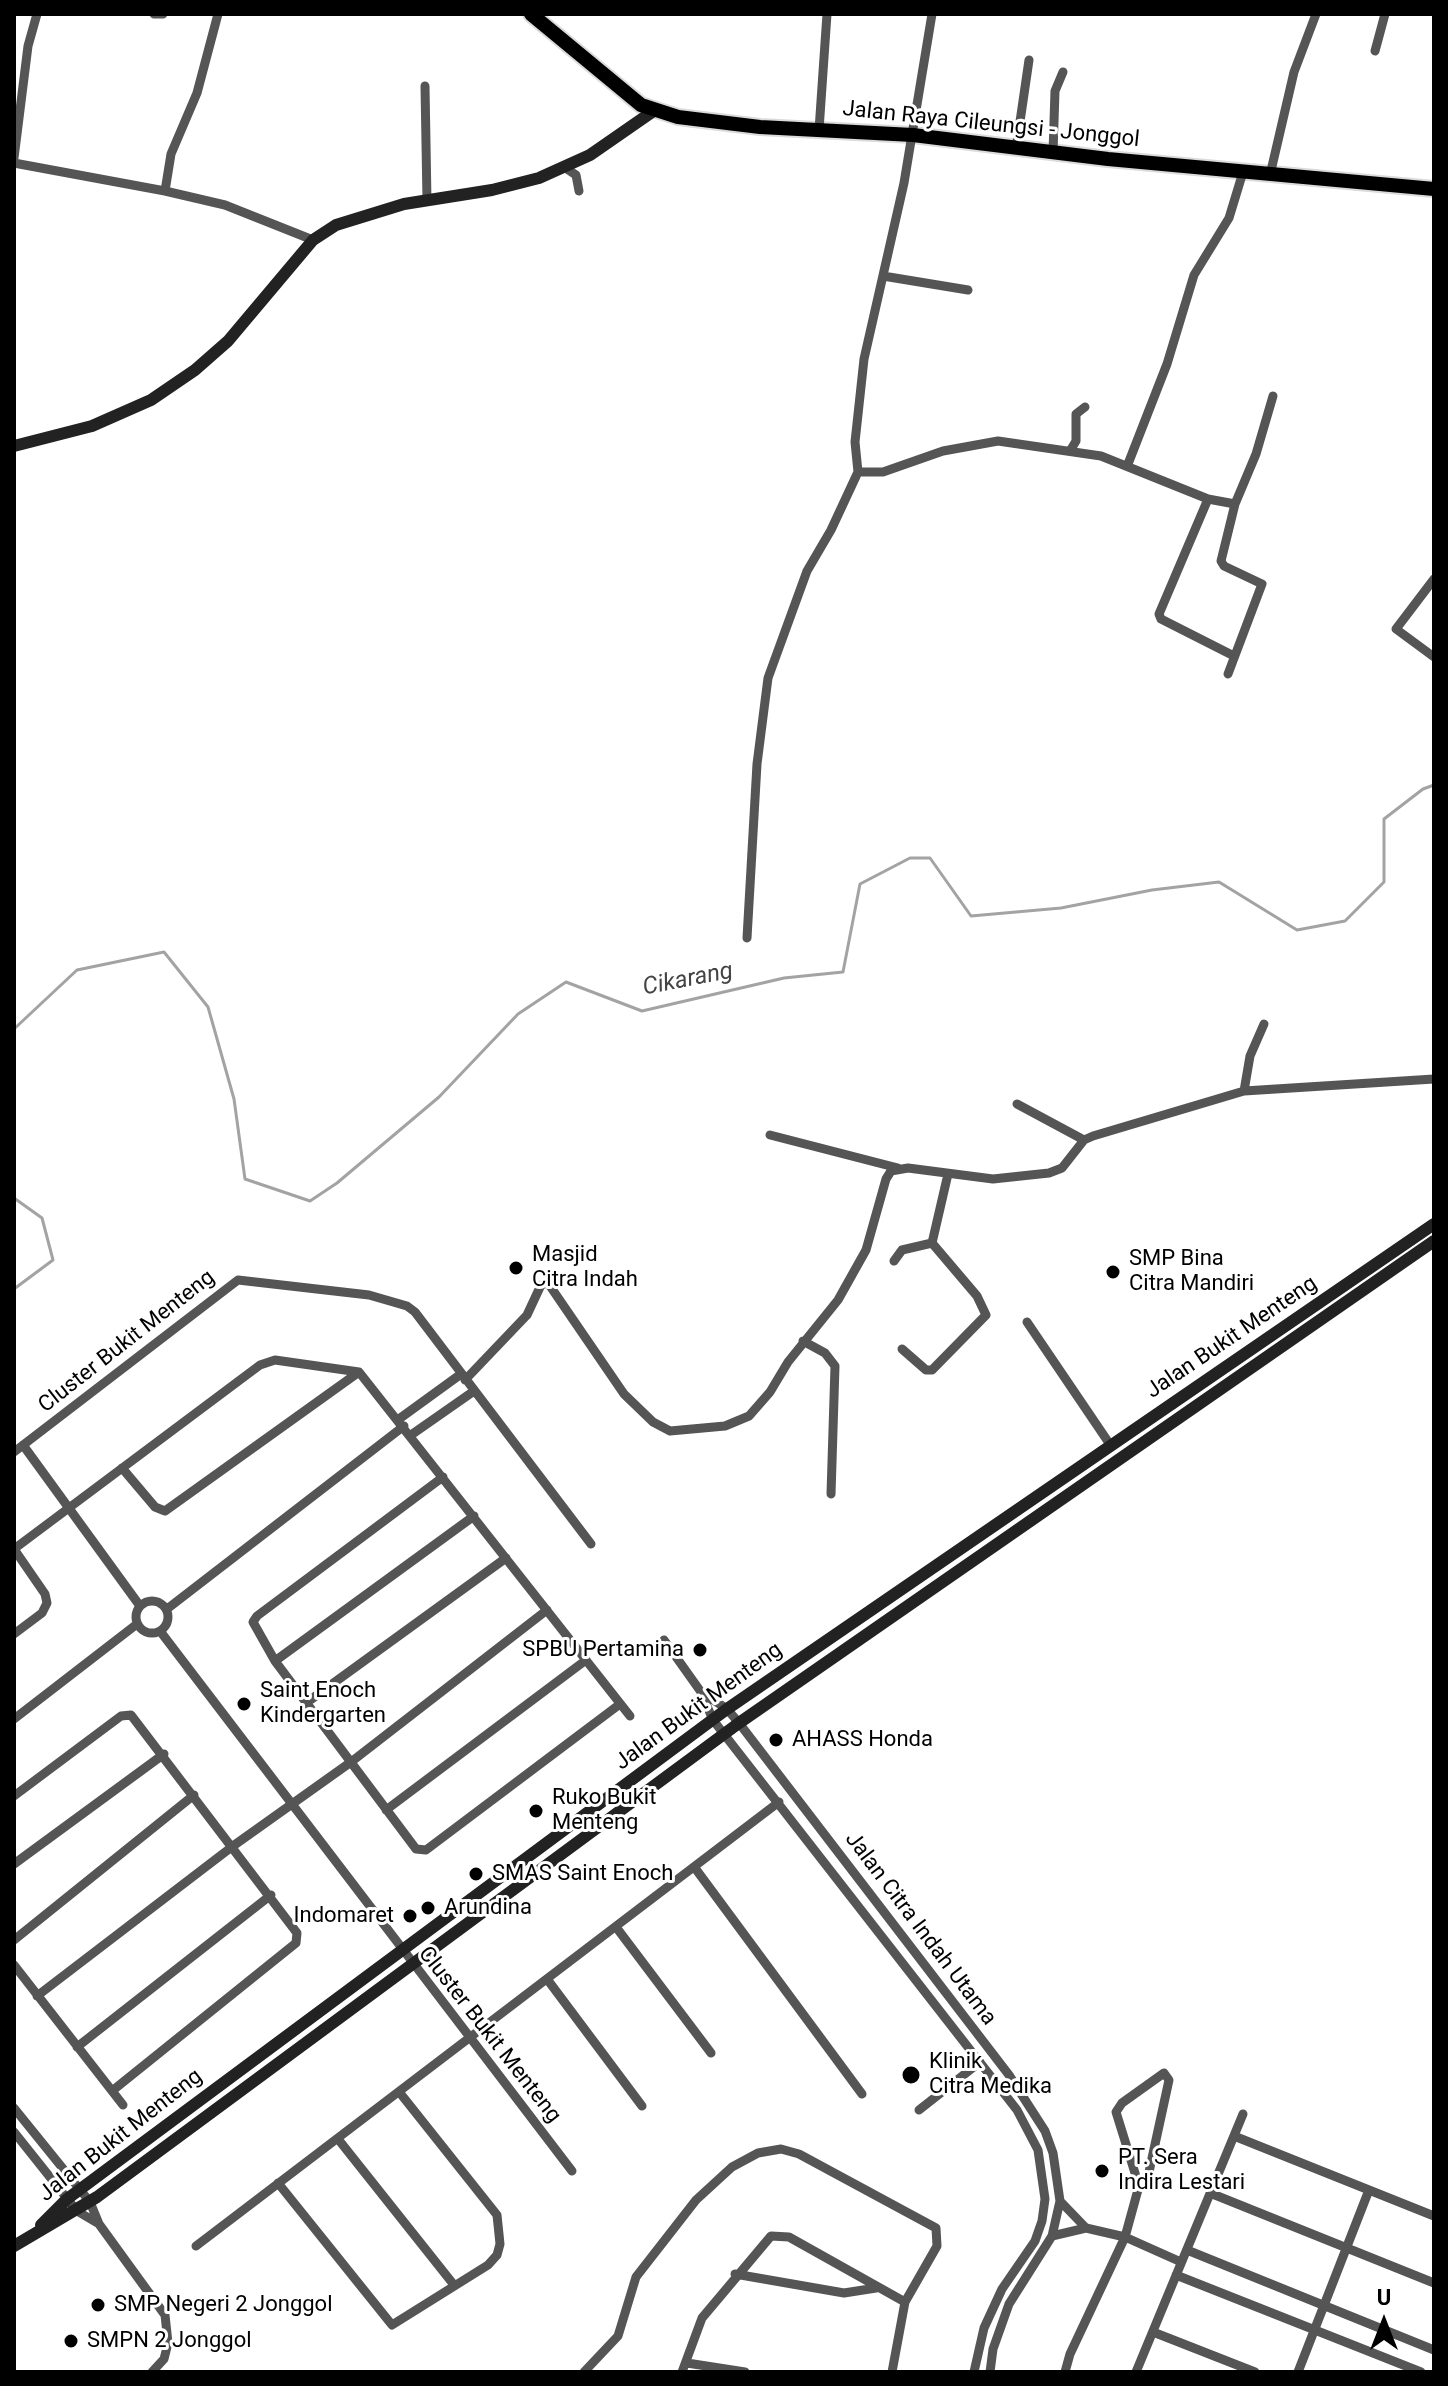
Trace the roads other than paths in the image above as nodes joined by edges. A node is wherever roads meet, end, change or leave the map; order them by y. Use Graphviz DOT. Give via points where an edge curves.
graph roads {
  1 [pos="37,14"];
  2 [pos="154,14"];
  3 [pos="163,14"];
  4 [pos="218,14"];
  5 [pos="531,14"];
  6 [pos="827,14"];
  7 [pos="932,14"];
  8 [pos="1316,14"];
  9 [pos="1385,14"];
  10 [pos="1375,51"];
  11 [pos="1029,60"];
  12 [pos="1063,72"];
  13 [pos="425,86"];
  14 [pos="17,112"];
  15 [pos="652,112"];
  16 [pos="819,130"];
  17 [pos="913,135"];
  18 [pos="1016,149"];
  19 [pos="1053,153"];
  20 [pos="14,160"];
  21 [pos="564,167"];
  22 [pos="1243,172"];
  23 [pos="1270,175"];
  24 [pos="1434,189"];
  25 [pos="165,191"];
  26 [pos="579,191"];
  27 [pos="427,201"];
  28 [pos="313,240"];
  29 [pos="883,276"];
  30 [pos="968,290"];
  31 [pos="1273,396"];
  32 [pos="1085,407"];
  33 [pos="14,446"];
  34 [pos="1070,451"];
  35 [pos="1128,464"];
  36 [pos="858,472"];
  37 [pos="1208,499"];
  38 [pos="1235,504"];
  39 [pos="1434,579"];
  40 [pos="1234,656"];
  41 [pos="1434,657"];
  42 [pos="1228,674"];
  43 [pos="747,938"];
  44 [pos="1264,1024"];
  45 [pos="1434,1079"];
  46 [pos="1244,1091"];
  47 [pos="1017,1104"];
  48 [pos="770,1135"];
  49 [pos="1084,1140"];
  50 [pos="898,1168"];
  51 [pos="948,1174"];
  52 [pos="1434,1224"];
  53 [pos="1434,1241"];
  54 [pos="932,1243"];
  55 [pos="894,1261"];
  56 [pos="1027,1322"];
  57 [pos="803,1341"];
  58 [pos="902,1349"];
  59 [pos="359,1372"];
  60 [pos="463,1377"];
  61 [pos="474,1391"];
  62 [pos="401,1422"];
  63 [pos="411,1435"];
  64 [pos="23,1445"];
  65 [pos="1111,1446"];
  66 [pos="14,1452"];
  67 [pos="122,1468"];
  68 [pos="443,1477"];
  69 [pos="831,1494"];
  70 [pos="70,1505"];
  71 [pos="474,1516"];
  72 [pos="591,1544"];
  73 [pos="14,1549"];
  74 [pos="506,1558"];
  75 [pos="140,1606"];
  76 [pos="167,1609"];
  77 [pos="547,1610"];
  78 [pos="137,1624"];
  79 [pos="160,1631"];
  80 [pos="14,1634"];
  81 [pos="664,1640"];
  82 [pos="586,1660"];
  83 [pos="275,1661"];
  84 [pos="701,1692"];
  85 [pos="306,1703"];
  86 [pos="620,1704"];
  87 [pos="727,1709"];
  88 [pos="630,1716"];
  89 [pos="14,1719"];
  90 [pos="713,1720"];
  91 [pos="739,1723"];
  92 [pos="724,1734"];
  93 [pos="164,1754"];
  94 [pos="351,1762"];
  95 [pos="194,1795"];
  96 [pos="14,1796"];
  97 [pos="779,1802"];
  98 [pos="292,1805"];
  99 [pos="386,1810"];
  100 [pos="233,1846"];
  101 [pos="14,1864"];
  102 [pos="695,1868"];
  103 [pos="271,1895"];
  104 [pos="616,1927"];
  105 [pos="14,1940"];
  106 [pos="401,1949"];
  107 [pos="412,1964"];
  108 [pos="14,1965"];
  109 [pos="547,1979"];
  110 [pos="37,1996"];
  111 [pos="471,2037"];
  112 [pos="77,2047"];
  113 [pos="711,2053"];
  114 [pos="980,2062"];
  115 [pos="112,2091"];
  116 [pos="400,2093"];
  117 [pos="862,2094"];
  118 [pos="123,2105"];
  119 [pos="642,2106"];
  120 [pos="14,2108"];
  121 [pos="919,2110"];
  122 [pos="1243,2114"];
  123 [pos="14,2132"];
  124 [pos="1234,2136"];
  125 [pos="338,2139"];
  126 [pos="572,2171"];
  127 [pos="278,2183"];
  128 [pos="1139,2186"];
  129 [pos="80,2190"];
  130 [pos="1369,2190"];
  131 [pos="1210,2193"];
  132 [pos="67,2199"];
  133 [pos="1060,2201"];
  134 [pos="90,2202"];
  135 [pos="77,2211"];
  136 [pos="1434,2216"];
  137 [pos="99,2224"];
  138 [pos="1086,2228"];
  139 [pos="36,2231"];
  140 [pos="1052,2236"];
  141 [pos="1125,2237"];
  142 [pos="14,2246"];
  143 [pos="196,2246"];
  144 [pos="1347,2248"];
  145 [pos="1187,2250"];
  146 [pos="1181,2262"];
  147 [pos="735,2274"];
  148 [pos="1176,2275"];
  149 [pos="1434,2283"];
  150 [pos="454,2285"];
  151 [pos="876,2288"];
  152 [pos="905,2302"];
  153 [pos="1324,2306"];
  154 [pos="1315,2330"];
  155 [pos="1153,2332"];
  156 [pos="1434,2350"];
  157 [pos="685,2367"];
  158 [pos="152,2372"];
  159 [pos="584,2372"];
  160 [pos="745,2372"];
  161 [pos="892,2372"];
  162 [pos="974,2372"];
  163 [pos="990,2372"];
  164 [pos="1065,2372"];
  165 [pos="1136,2372"];
  166 [pos="1255,2372"];
  167 [pos="1298,2372"];
  168 [pos="1421,2372"];
  1 -- 14 [label="street"];
  2 -- 3 [label="street"];
  4 -- 25 [label="street" via="197,93 171,154"];
  5 -- 15 [label="main road, Jalan Raya Cileungsi - Jonggol"];
  6 -- 16 [label="street"];
  7 -- 17 [label="street"];
  8 -- 23 [label="street" via="1294,72"];
  9 -- 10 [label="street"];
  11 -- 18 [label="street"];
  12 -- 19 [label="street" via="1056,87"];
  13 -- 27 [label="street"];
  14 -- 20 [label="street"];
  15 -- 16 [label="main road, Jalan Raya Cileungsi - Jonggol"];
  15 -- 21 [label="street"];
  16 -- 17 [label="main road, Jalan Raya Cileungsi - Jonggol"];
  17 -- 18 [label="main road, Jalan Raya Cileungsi - Jonggol"];
  17 -- 29 [label="street"];
  18 -- 19 [label="main road, Jalan Raya Cileungsi - Jonggol"];
  19 -- 22 [label="main road, Jalan Raya Cileungsi - Jonggol"];
  20 -- 25 [label="street"];
  21 -- 26 [label="street" via="576,175"];
  21 -- 27 [label="street" via="517,185"];
  22 -- 23 [label="main road, Jalan Raya Cileungsi - Jonggol"];
  22 -- 35 [label="street" via="1225,228 1194,275"];
  23 -- 24 [label="main road, Jalan Raya Cileungsi - Jonggol"];
  25 -- 28 [label="street" via="225,205"];
  27 -- 28 [label="street" via="354,217"];
  28 -- 33 [label="street" via="228,341 151,400 83,429"];
  29 -- 30 [label="street"];
  29 -- 36 [label="street" via="864,359 855,442"];
  31 -- 38 [label="street"];
  32 -- 34 [label="street" via="1076,414 1076,441"];
  34 -- 35 [label="street"];
  34 -- 36 [label="street" via="998,441 943,451 883,472"];
  35 -- 37 [label="street"];
  36 -- 43 [label="street" via="807,571 768,678 757,764"];
  37 -- 38 [label="street"];
  37 -- 40 [label="street" via="1159,614"];
  38 -- 40 [label="street" via="1221,561 1262,584"];
  39 -- 41 [label="street" via="1396,629"];
  40 -- 42 [label="street"];
  44 -- 46 [label="street" via="1250,1056"];
  45 -- 46 [label="street"];
  46 -- 49 [label="street"];
  47 -- 49 [label="street"];
  48 -- 50 [label="street"];
  49 -- 51 [label="street" via="1055,1172 993,1179"];
  50 -- 51 [label="street"];
  50 -- 57 [label="street" via="886,1179 866,1250 838,1300"];
  51 -- 54 [label="street"];
  52 -- 65 [label="street, Jalan Bukit Menteng"];
  53 -- 91 [label="street, Jalan Bukit Menteng"];
  54 -- 55 [label="street" via="902,1250"];
  54 -- 58 [label="street" via="977,1296 986,1315 932,1370"];
  56 -- 65 [label="street"];
  57 -- 60 [label="street" via="749,1416 725,1426 670,1431 624,1394 551,1285 544,1283 527,1315"];
  57 -- 69 [label="street" via="825,1353 835,1366"];
  59 -- 62 [label="street"];
  59 -- 67 [label="street" via="267,1361"];
  59 -- 67 [label="street" via="168,1509 155,1507"];
  60 -- 61 [label="street, Cluster Bukit Menteng"];
  60 -- 62 [label="street"];
  60 -- 64 [label="street, Cluster Bukit Menteng" via="407,1306 369,1295 242,1279"];
  61 -- 63 [label="street"];
  61 -- 72 [label="street, Cluster Bukit Menteng"];
  62 -- 63 [label="street"];
  62 -- 76 [label="street"];
  63 -- 68 [label="street"];
  64 -- 66 [label="street, Cluster Bukit Menteng"];
  64 -- 70 [label="street"];
  65 -- 87 [label="street, Jalan Bukit Menteng"];
  67 -- 70 [label="street"];
  68 -- 71 [label="street"];
  68 -- 83 [label="street" via="257,1616 255,1630"];
  70 -- 73 [label="street"];
  70 -- 75 [label="street"];
  71 -- 74 [label="street"];
  71 -- 83 [label="street"];
  73 -- 80 [label="street" via="47,1603"];
  74 -- 77 [label="street"];
  74 -- 85 [label="street"];
  75 -- 76 [label="street" via="157,1601"];
  75 -- 78 [label="street"];
  76 -- 79 [label="street" via="168,1622"];
  77 -- 82 [label="street"];
  77 -- 94 [label="street"];
  78 -- 79 [label="street" via="147,1632"];
  78 -- 89 [label="street"];
  79 -- 98 [label="street, Cluster Bukit Menteng"];
  81 -- 84 [label="street"];
  82 -- 86 [label="street"];
  82 -- 99 [label="street"];
  83 -- 85 [label="street"];
  84 -- 87 [label="street, Jalan Citra Indah Utama"];
  84 -- 90 [label="street"];
  85 -- 94 [label="street"];
  86 -- 88 [label="street"];
  86 -- 99 [label="street" via="426,1850 416,1849"];
  87 -- 90 [label="street, Jalan Bukit Menteng"];
  87 -- 91 [label="street, Jalan Citra Indah Utama"];
  90 -- 92 [label="street"];
  90 -- 106 [label="street, Jalan Bukit Menteng"];
  91 -- 92 [label="street, Jalan Bukit Menteng"];
  91 -- 133 [label="street, Jalan Citra Indah Utama" via="1029,2102 1053,2153"];
  92 -- 97 [label="street"];
  92 -- 107 [label="street, Jalan Bukit Menteng"];
  93 -- 95 [label="street"];
  93 -- 96 [label="street" via="126,1714"];
  93 -- 101 [label="street"];
  94 -- 98 [label="street"];
  94 -- 99 [label="street"];
  95 -- 100 [label="street"];
  95 -- 105 [label="street"];
  97 -- 102 [label="street"];
  97 -- 114 [label="street"];
  98 -- 100 [label="street"];
  98 -- 106 [label="street, Cluster Bukit Menteng"];
  100 -- 103 [label="street"];
  100 -- 110 [label="street"];
  102 -- 104 [label="street"];
  102 -- 117 [label="street"];
  103 -- 112 [label="street"];
  103 -- 115 [label="street" via="297,1933 296,1943"];
  104 -- 109 [label="street"];
  104 -- 113 [label="street"];
  106 -- 107 [label="street, Cluster Bukit Menteng"];
  106 -- 129 [label="street, Jalan Bukit Menteng"];
  107 -- 111 [label="street, Cluster Bukit Menteng"];
  107 -- 134 [label="street, Jalan Bukit Menteng"];
  108 -- 110 [label="street"];
  109 -- 111 [label="street"];
  109 -- 119 [label="street"];
  110 -- 112 [label="street"];
  111 -- 116 [label="street"];
  111 -- 126 [label="street, Cluster Bukit Menteng"];
  112 -- 115 [label="street"];
  114 -- 121 [label="street"];
  114 -- 162 [label="street" via="1017,2110 1038,2150 1045,2199 1035,2241 1002,2289 984,2328"];
  115 -- 118 [label="street"];
  116 -- 125 [label="street"];
  116 -- 150 [label="street" via="500,2222 497,2255"];
  120 -- 129 [label="street"];
  122 -- 124 [label="street"];
  123 -- 132 [label="street"];
  124 -- 130 [label="street"];
  124 -- 131 [label="street"];
  125 -- 127 [label="street"];
  125 -- 150 [label="street"];
  127 -- 143 [label="street"];
  127 -- 150 [label="street" via="392,2325"];
  128 -- 128 [label="street" via="1116,2112 1164,2073 1169,2080 1149,2172"];
  128 -- 141 [label="street"];
  129 -- 132 [label="street, Jalan Bukit Menteng"];
  129 -- 134 [label="street"];
  130 -- 136 [label="street"];
  130 -- 144 [label="street"];
  131 -- 144 [label="street"];
  131 -- 145 [label="street"];
  132 -- 135 [label="street"];
  132 -- 139 [label="street, Jalan Bukit Menteng"];
  133 -- 138 [label="street"];
  133 -- 140 [label="street, Jalan Citra Indah Utama"];
  134 -- 135 [label="street, Jalan Bukit Menteng"];
  134 -- 137 [label="street"];
  135 -- 137 [label="street"];
  135 -- 139 [label="street, Jalan Bukit Menteng"];
  137 -- 158 [label="street" via="165,2315 168,2343 164,2359"];
  138 -- 140 [label="street"];
  138 -- 141 [label="street"];
  139 -- 142 [label="street"];
  140 -- 163 [label="street, Jalan Citra Indah Utama" via="1009,2304"];
  141 -- 146 [label="street"];
  141 -- 164 [label="street"];
  144 -- 149 [label="street"];
  144 -- 153 [label="street"];
  145 -- 146 [label="street"];
  145 -- 153 [label="street"];
  146 -- 148 [label="street"];
  147 -- 151 [label="street" via="844,2293"];
  147 -- 151 [label="street" via="765,2239 777,2234"];
  147 -- 157 [label="street" via="702,2318"];
  148 -- 154 [label="street"];
  148 -- 155 [label="street"];
  151 -- 152 [label="street"];
  152 -- 159 [label="street" via="937,2246 936,2228 799,2154 781,2149 758,2153 732,2167 696,2200 636,2277 618,2336"];
  152 -- 161 [label="street"];
  153 -- 154 [label="street"];
  153 -- 156 [label="street"];
  154 -- 167 [label="street"];
  154 -- 168 [label="street"];
  155 -- 165 [label="street"];
  155 -- 166 [label="street"];
  157 -- 160 [label="street"];
}
